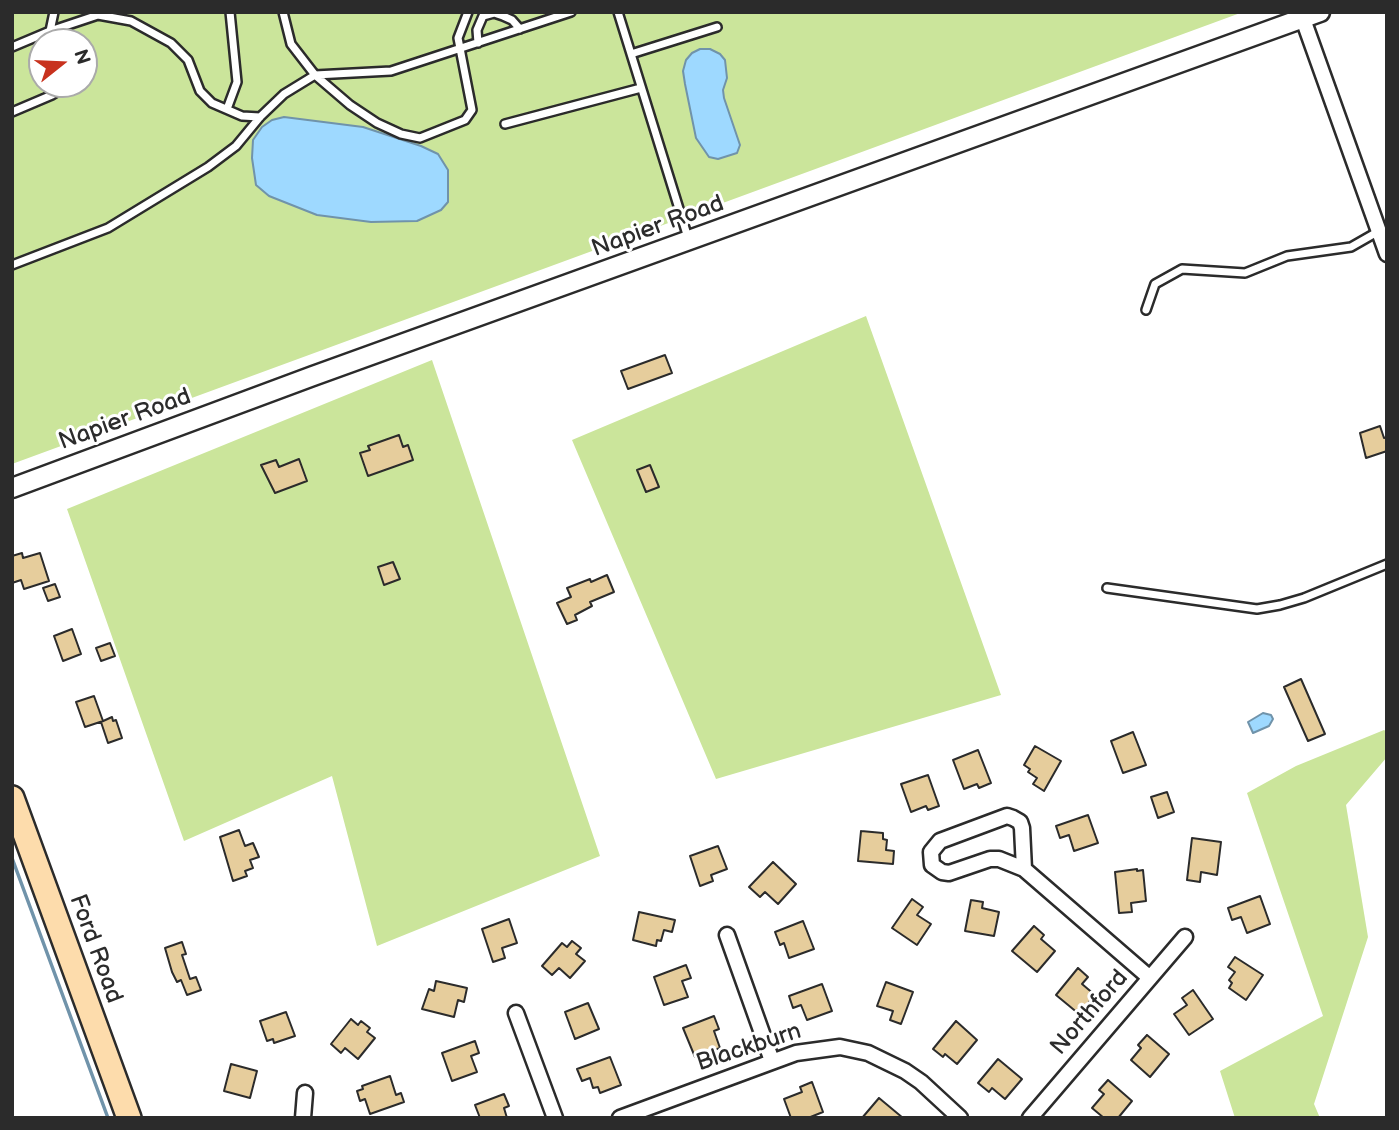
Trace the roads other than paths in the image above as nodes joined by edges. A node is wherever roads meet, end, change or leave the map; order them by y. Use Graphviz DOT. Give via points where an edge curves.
graph roads {
  1 [pos="230,12"];
  2 [pos="283,12"];
  3 [pos="468,12"];
  4 [pos="571,12"];
  5 [pos="618,12"];
  6 [pos="1320,12"];
  7 [pos="96,14"];
  8 [pos="1302,16"];
  9 [pos="716,27"];
  10 [pos="56,28"];
  11 [pos="520,29"];
  12 [pos="28,40"];
  13 [pos="478,43"];
  14 [pos="12,47"];
  15 [pos="459,50"];
  16 [pos="631,54"];
  17 [pos="315,75"];
  18 [pos="641,88"];
  19 [pos="45,98"];
  20 [pos="227,109"];
  21 [pos="12,112"];
  22 [pos="260,117"];
  23 [pos="505,124"];
  24 [pos="1379,231"];
  25 [pos="689,242"];
  26 [pos="1387,254"];
  27 [pos="12,265"];
  28 [pos="1146,310"];
  29 [pos="12,488"];
  30 [pos="1387,564"];
  31 [pos="1107,588"];
  32 [pos="12,798"];
  33 [pos="1024,869"];
  34 [pos="727,935"];
  35 [pos="1185,937"];
  36 [pos="1150,978"];
  37 [pos="516,1013"];
  38 [pos="772,1061"];
  39 [pos="305,1093"];
  40 [pos="129,1118"];
  41 [pos="303,1118"];
  42 [pos="555,1118"];
  43 [pos="620,1118"];
  44 [pos="960,1118"];
  45 [pos="1030,1118"];
  1 -- 20 [label="lane" via="237,82"];
  2 -- 17 [label="lane" via="291,44"];
  3 -- 15 [label="lane" via="458,38"];
  4 -- 11 [label="lane"];
  5 -- 16 [label="lane"];
  6 -- 8 [label="street, Napier Road"];
  7 -- 10 [label="lane"];
  7 -- 20 [label="lane" via="131,20 170,43 188,60 200,91"];
  8 -- 24 [label="street"];
  8 -- 25 [label="street, Napier Road"];
  9 -- 16 [label="lane"];
  11 -- 13 [label="lane"];
  11 -- 13 [label="lane" via="512,20 488,14 479,21"];
  12 -- 14 [label="lane"];
  13 -- 15 [label="lane"];
  15 -- 17 [label="lane" via="391,71"];
  15 -- 17 [label="lane" via="472,110 465,120 421,138 377,123"];
  16 -- 18 [label="lane"];
  17 -- 22 [label="lane" via="284,94"];
  18 -- 23 [label="lane"];
  18 -- 25 [label="lane"];
  19 -- 21 [label="lane"];
  20 -- 22 [label="lane"];
  22 -- 27 [label="lane" via="236,146 208,167 108,228"];
  24 -- 26 [label="street"];
  24 -- 28 [label="lane" via="1351,247 1287,256 1245,273 1182,269 1155,284"];
  25 -- 29 [label="street, Napier Road"];
  30 -- 31 [label="lane" via="1304,598 1258,609"];
  32 -- 40 [label="main road, Ford Road"];
  33 -- 33 [label="street" via="1022,828 1007,816 940,841 932,852 932,864 942,872 990,859"];
  33 -- 36 [label="street"];
  34 -- 38 [label="street"];
  35 -- 36 [label="street, Northford"];
  36 -- 45 [label="street, Northford"];
  37 -- 42 [label="street"];
  38 -- 43 [label="street, Blackburn"];
  38 -- 44 [label="street, Blackburn" via="822,1048 868,1053 921,1082"];
  39 -- 41 [label="street"];
}
